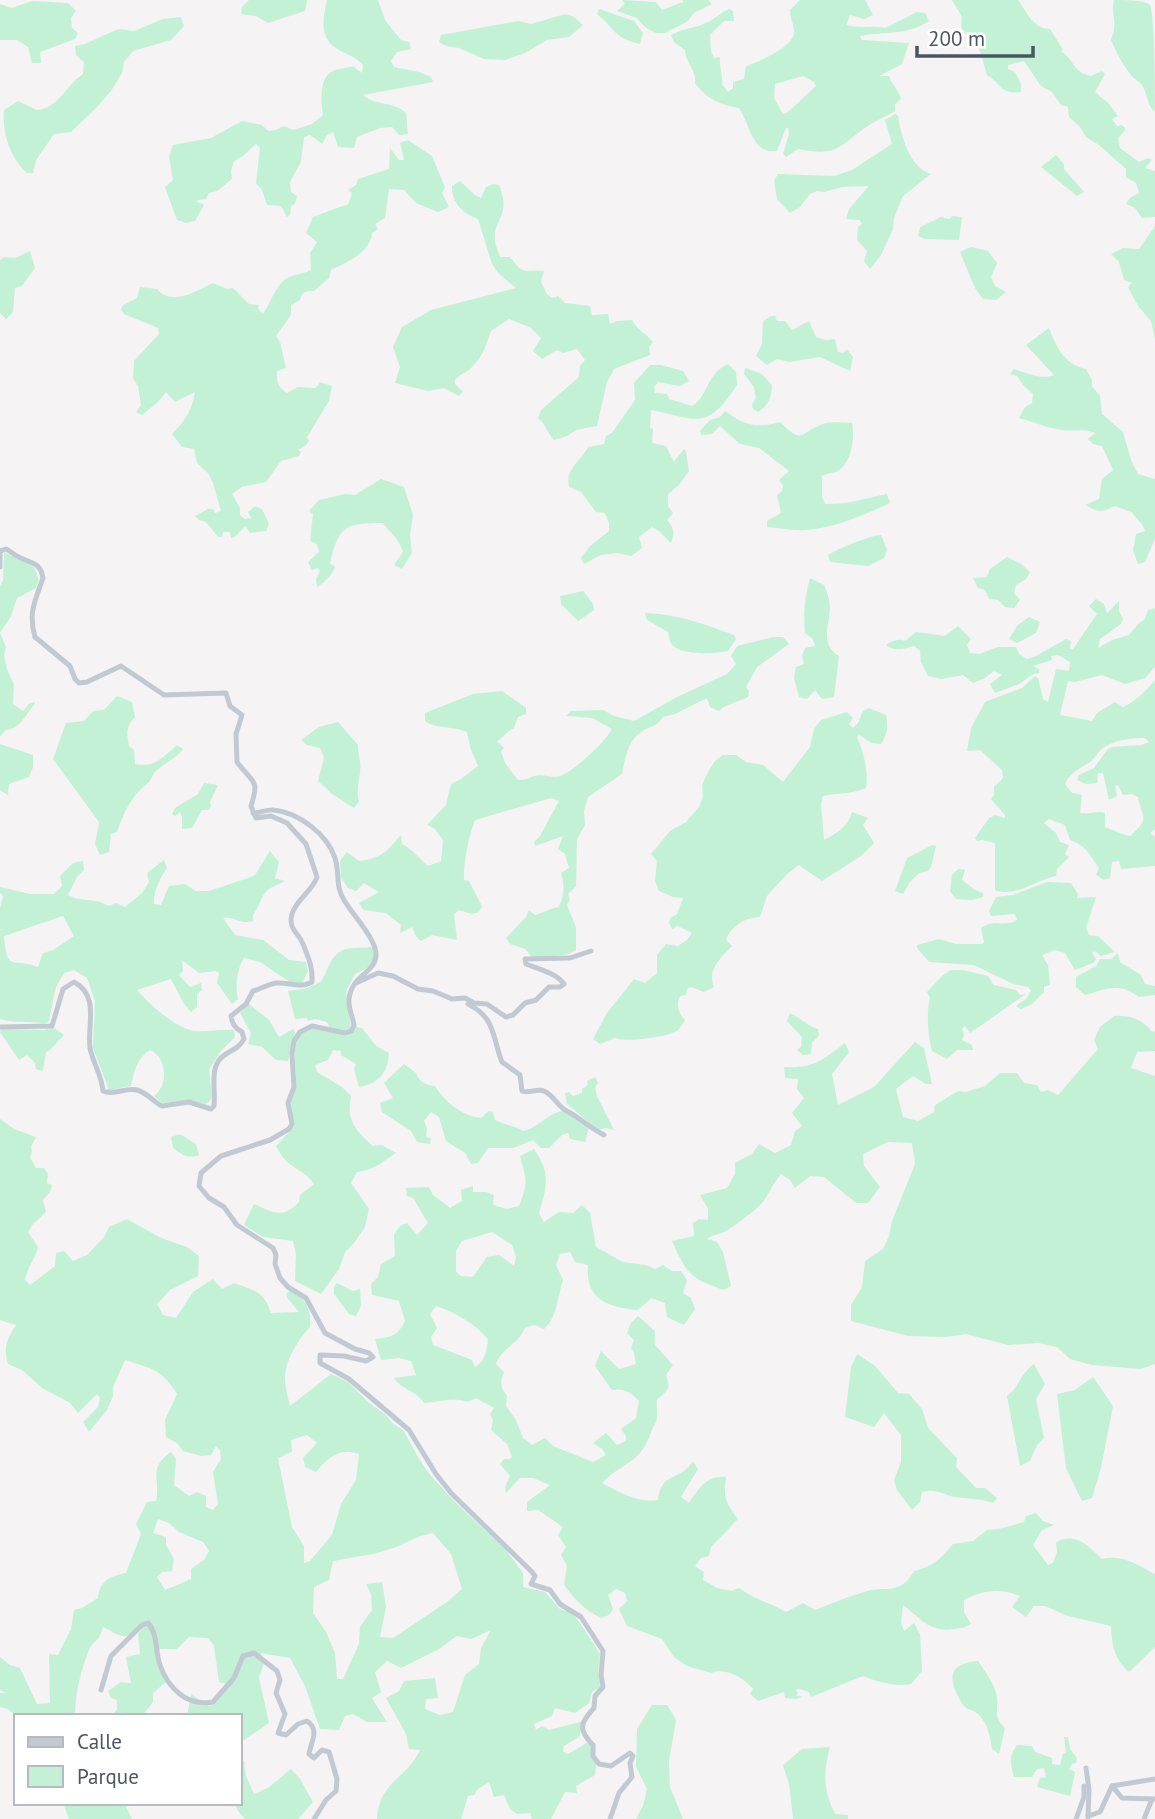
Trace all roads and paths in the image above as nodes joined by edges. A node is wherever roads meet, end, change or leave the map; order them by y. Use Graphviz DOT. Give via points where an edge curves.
graph roads {
  1 [pos="0,567"];
  2 [pos="253,813"];
  3 [pos="591,951"];
  4 [pos="353,984"];
  5 [pos="452,999"];
  6 [pos="0,1027"];
  7 [pos="604,1135"];
  8 [pos="101,1690"];
  9 [pos="1086,1768"];
  10 [pos="1155,1779"];
  11 [pos="1084,1786"];
  12 [pos="1111,1786"];
  13 [pos="1084,1797"];
  14 [pos="1154,1799"];
  15 [pos="1088,1805"];
  16 [pos="1088,1817"];
  17 [pos="314,1819"];
  18 [pos="610,1819"];
  19 [pos="1076,1819"];
  20 [pos="1144,1819"];
  1 -- 2 [label="street" via="0,551 6,548 33,560 41,569 43,578 32,612 35,637 67,663 79,683 121,666 163,695 226,692 230,706 242,715 236,758 256,787"];
  2 -- 4 [label="street" via="272,810 298,818 325,839 335,858 339,892 375,945 374,964"];
  2 -- 6 [label="street" via="256,818 281,819 310,851 316,881 291,918 293,932 311,963 312,979 303,986 272,983 253,991 231,1016 244,1039 215,1067 214,1106 206,1109 189,1102 162,1106 138,1090 103,1091 90,1049 90,1004 84,989 74,982 64,989 52,1026"];
  3 -- 5 [label="street" via="570,958 525,959 526,964 548,972 564,985 549,987 510,1017 487,1004"];
  4 -- 5 [label="street" via="378,973"];
  4 -- 18 [label="street" via="348,1001 354,1021 351,1031 312,1026 296,1036 289,1129 221,1156 201,1173 199,1186 237,1225 273,1248 280,1278 306,1298 325,1333 373,1357 366,1361 320,1355 320,1363 349,1379 410,1430 452,1493 532,1572 531,1584 550,1590 560,1604 581,1617 603,1651 603,1687 595,1696 594,1708 583,1717 584,1734 593,1745 598,1764 611,1766 630,1753 633,1756 632,1777 619,1793"];
  5 -- 7 [label="street" via="479,1009 487,1018 502,1062 520,1075 522,1091 547,1093"];
  8 -- 17 [label="street" via="111,1656 144,1623 150,1625 160,1666 177,1694 204,1703 214,1702 223,1693 246,1654 260,1656 279,1674 276,1693 285,1714 280,1735 307,1721 315,1732 309,1754 314,1758 321,1750 329,1752 336,1791"];
  9 -- 15 [label="street"];
  10 -- 12 [label="street"];
  11 -- 13 [label="street"];
  12 -- 14 [label="street" via="1122,1798"];
  12 -- 16 [label="street" via="1100,1812"];
  13 -- 15 [label="street"];
  13 -- 19 [label="street"];
  14 -- 20 [label="street"];
  15 -- 16 [label="street"];
}
